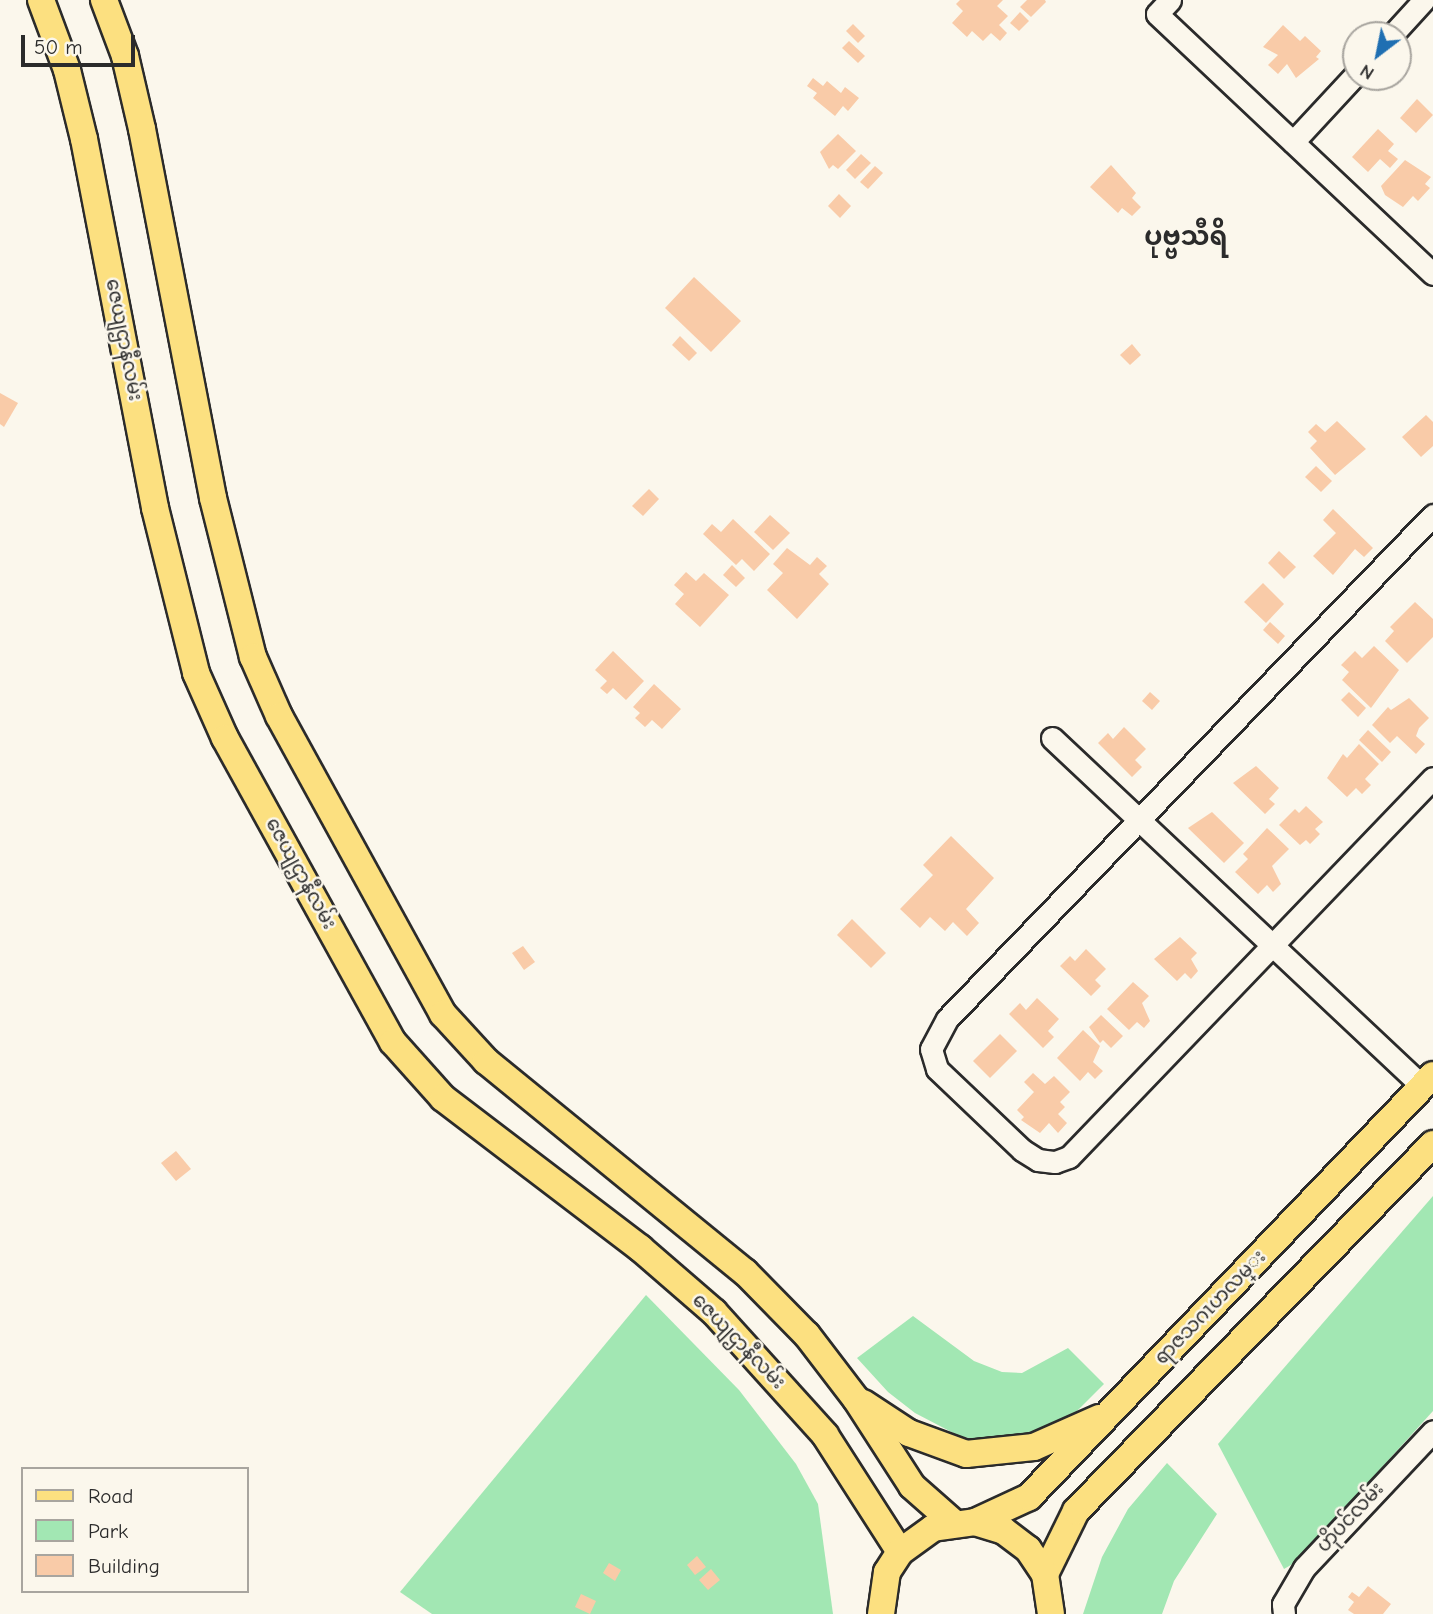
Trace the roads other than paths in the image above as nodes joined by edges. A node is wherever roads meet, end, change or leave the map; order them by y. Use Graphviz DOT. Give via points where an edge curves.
graph roads {
  1 [pos="41,0"];
  2 [pos="104,0"];
  3 [pos="1170,0"];
  4 [pos="1424,0"];
  5 [pos="1405,21"];
  6 [pos="1342,89"];
  7 [pos="1293,142"];
  8 [pos="1429,262"];
  9 [pos="1433,515"];
  10 [pos="1052,738"];
  11 [pos="1433,778"];
  12 [pos="1138,823"];
  13 [pos="1272,948"];
  14 [pos="1428,1081"];
  15 [pos="1433,1144"];
  16 [pos="856,1399"];
  17 [pos="1110,1413"];
  18 [pos="1433,1432"];
  19 [pos="964,1522"];
  20 [pos="900,1552"];
  21 [pos="1045,1574"];
  22 [pos="881,1614"];
  23 [pos="1051,1614"];
  24 [pos="1284,1614"];
  1 -- 20 [label="main road, ဇေယျဌာနီလမ်း" via="67,70 84,139 155,508 196,673 225,738 393,1042 443,1098 715,1312 825,1435"];
  2 -- 16 [label="main road" via="125,56 142,130 213,498 253,657 279,716 443,1014 486,1061 672,1208 745,1272 807,1335"];
  3 -- 7 [label="street" via="1157,14"];
  4 -- 5 [label="street"];
  6 -- 7 [label="street"];
  7 -- 8 [label="street"];
  9 -- 12 [label="street"];
  10 -- 12 [label="street"];
  11 -- 13 [label="street"];
  12 -- 13 [label="street"];
  12 -- 13 [label="street" via="947,1019 931,1049 937,1069 1022,1150 1038,1160 1055,1162 1069,1157"];
  13 -- 14 [label="street"];
  14 -- 17 [label="main road, ရာဇသဂၤဟလမ္း"];
  15 -- 21 [label="main road" via="1076,1511"];
  16 -- 17 [label="main road" via="909,1433 967,1454 1034,1447"];
  16 -- 19 [label="main road" via="912,1486"];
  17 -- 19 [label="main road, ရာဇသဂၤဟလမ္း" via="1030,1497"];
  18 -- 24 [label="street, ဟိုပင်လမ်း" via="1304,1568 1283,1604"];
  19 -- 20 [label="main road, ရာဇသဂၤဟလမ္း" via="933,1528"];
  19 -- 21 [label="main road" via="1004,1531 1028,1549"];
  20 -- 22 [label="main road" via="887,1573"];
  21 -- 23 [label="main road"];
}
